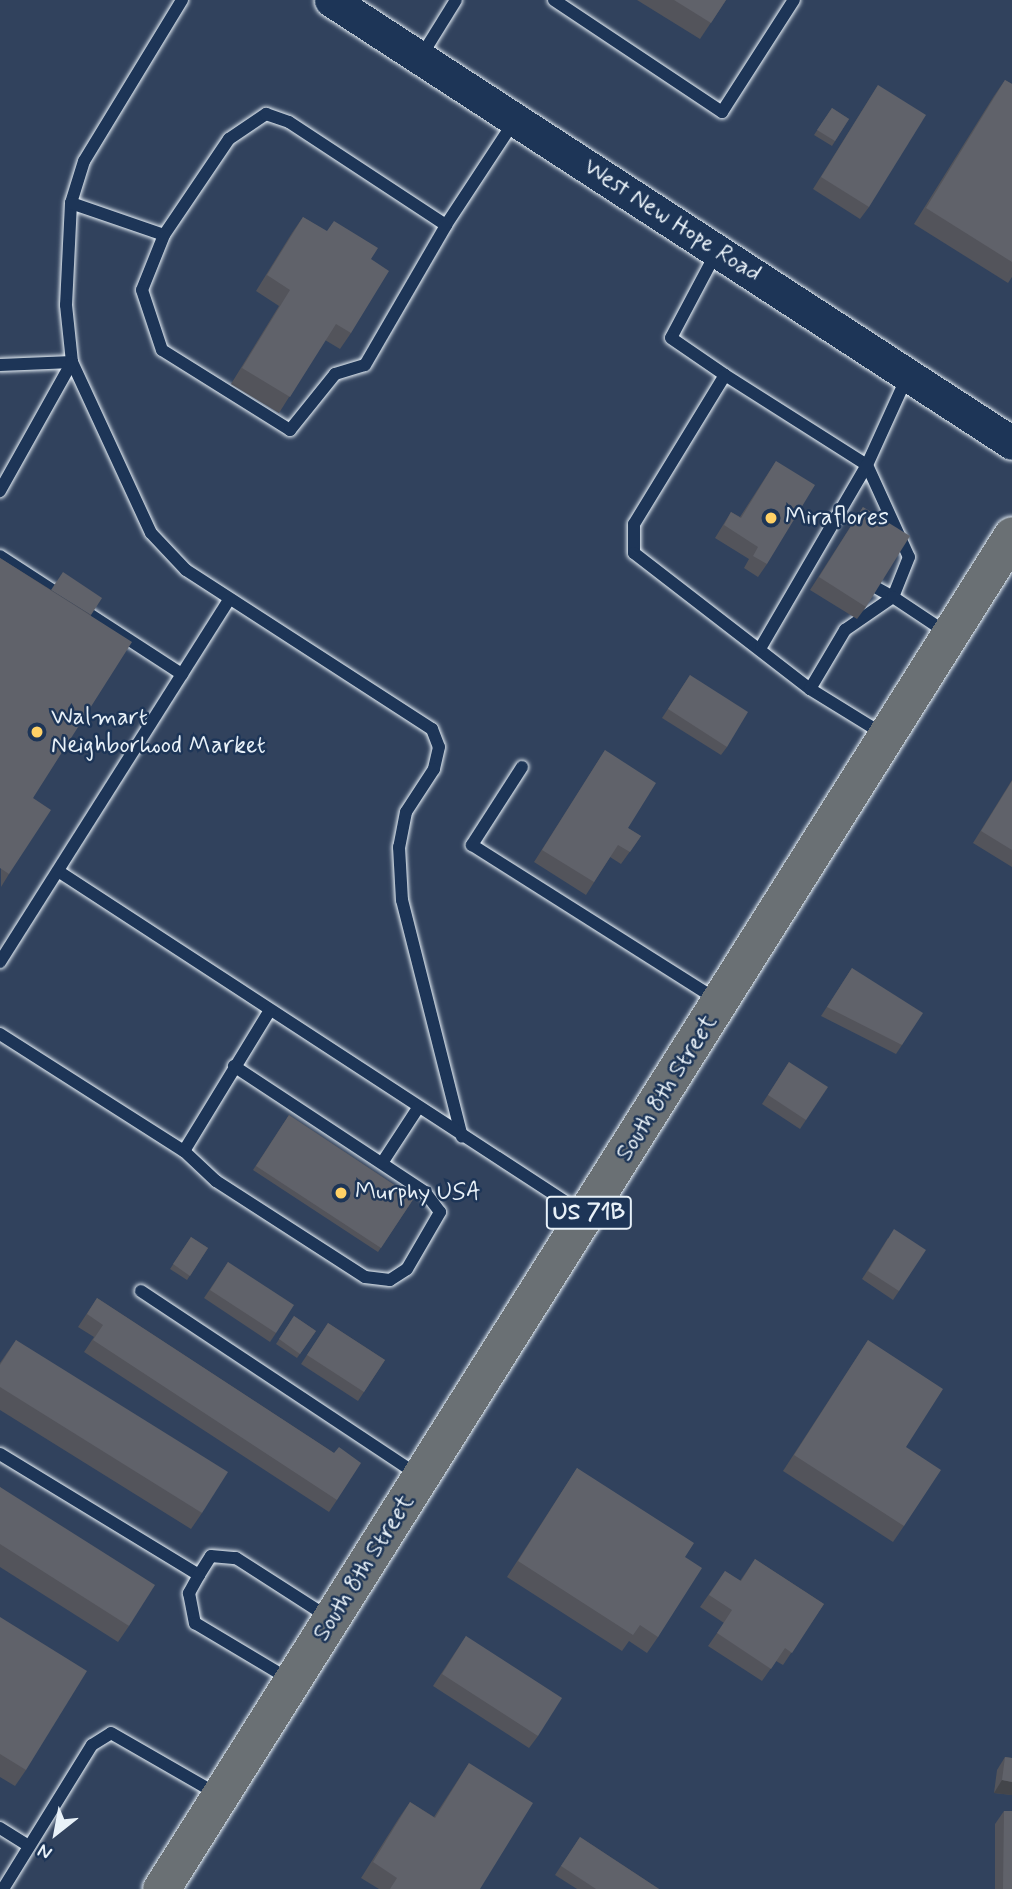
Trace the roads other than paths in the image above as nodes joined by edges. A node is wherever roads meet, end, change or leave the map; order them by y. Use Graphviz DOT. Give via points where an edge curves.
graph roads {
  1 [pos="182,0"];
  2 [pos="331,0"];
  3 [pos="456,0"];
  4 [pos="554,0"];
  5 [pos="794,0"];
  6 [pos="420,58"];
  7 [pos="516,120"];
  8 [pos="71,203"];
  9 [pos="446,225"];
  10 [pos="164,235"];
  11 [pos="718,251"];
  12 [pos="72,362"];
  13 [pos="0,365"];
  14 [pos="724,375"];
  15 [pos="908,375"];
  16 [pos="1012,443"];
  17 [pos="867,465"];
  18 [pos="0,491"];
  19 [pos="1012,535"];
  20 [pos="0,556"];
  21 [pos="877,588"];
  22 [pos="893,597"];
  23 [pos="229,600"];
  24 [pos="950,635"];
  25 [pos="761,647"];
  26 [pos="183,674"];
  27 [pos="810,689"];
  28 [pos="886,736"];
  29 [pos="522,767"];
  30 [pos="58,872"];
  31 [pos="0,962"];
  32 [pos="720,1002"];
  33 [pos="270,1010"];
  34 [pos="0,1034"];
  35 [pos="234,1066"];
  36 [pos="418,1108"];
  37 [pos="462,1137"];
  38 [pos="184,1151"];
  39 [pos="382,1163"];
  40 [pos="587,1216"];
  41 [pos="141,1291"];
  42 [pos="0,1454"];
  43 [pos="422,1477"];
  44 [pos="199,1575"];
  45 [pos="332,1619"];
  46 [pos="292,1682"];
  47 [pos="220,1796"];
  48 [pos="0,1828"];
  49 [pos="29,1846"];
  50 [pos="3,1889"];
  51 [pos="161,1889"];
  1 -- 8 [label="lane" via="84,161"];
  2 -- 6 [label="main road, West New Hope Road"];
  3 -- 6 [label="lane"];
  4 -- 5 [label="lane" via="722,112"];
  6 -- 7 [label="main road, West New Hope Road"];
  7 -- 9 [label="lane"];
  7 -- 11 [label="main road, West New Hope Road"];
  8 -- 10 [label="lane"];
  8 -- 12 [label="lane" via="66,305"];
  9 -- 10 [label="lane" via="289,122 266,114 229,139"];
  9 -- 10 [label="lane" via="365,365 335,374 290,430 162,350 142,290"];
  11 -- 14 [label="lane" via="671,338"];
  11 -- 15 [label="main road, West New Hope Road"];
  12 -- 13 [label="lane"];
  12 -- 18 [label="lane"];
  12 -- 23 [label="lane" via="151,533 186,570"];
  14 -- 17 [label="lane"];
  14 -- 25 [label="lane" via="630,539 651,570"];
  15 -- 16 [label="main road, West New Hope Road"];
  15 -- 17 [label="lane"];
  17 -- 22 [label="lane" via="909,557"];
  17 -- 25 [label="lane" via="824,556"];
  19 -- 24 [label="main road, South 8th Street / US 71B"];
  20 -- 26 [label="lane"];
  21 -- 22 [label="lane"];
  22 -- 24 [label="lane"];
  22 -- 27 [label="lane" via="845,631"];
  23 -- 26 [label="lane"];
  23 -- 37 [label="lane" via="432,729 439,747 434,769 406,812 399,847 402,900"];
  24 -- 28 [label="main road, South 8th Street / US 71B"];
  25 -- 27 [label="lane"];
  26 -- 30 [label="lane"];
  27 -- 28 [label="lane"];
  28 -- 32 [label="main road, South 8th Street / US 71B"];
  29 -- 32 [label="lane" via="472,845"];
  30 -- 31 [label="lane"];
  30 -- 33 [label="lane"];
  32 -- 40 [label="main road, South 8th Street / US 71B"];
  33 -- 35 [label="lane"];
  33 -- 36 [label="lane"];
  34 -- 38 [label="lane"];
  35 -- 38 [label="lane"];
  35 -- 39 [label="lane"];
  36 -- 37 [label="lane"];
  36 -- 39 [label="lane"];
  37 -- 40 [label="lane"];
  38 -- 39 [label="lane" via="216,1181 365,1277 390,1280 407,1269 440,1212 425,1192"];
  40 -- 43 [label="main road, South 8th Street / US 71B"];
  41 -- 43 [label="lane"];
  42 -- 44 [label="lane"];
  43 -- 45 [label="main road, South 8th Street / US 71B"];
  44 -- 45 [label="lane" via="211,1556 236,1558"];
  44 -- 46 [label="lane" via="189,1593 195,1623"];
  45 -- 46 [label="main road, South 8th Street / US 71B"];
  46 -- 47 [label="main road, South 8th Street / US 71B"];
  47 -- 49 [label="lane" via="111,1733 92,1745"];
  47 -- 51 [label="main road, South 8th Street / US 71B"];
  48 -- 49 [label="lane"];
  49 -- 50 [label="lane"];
}
